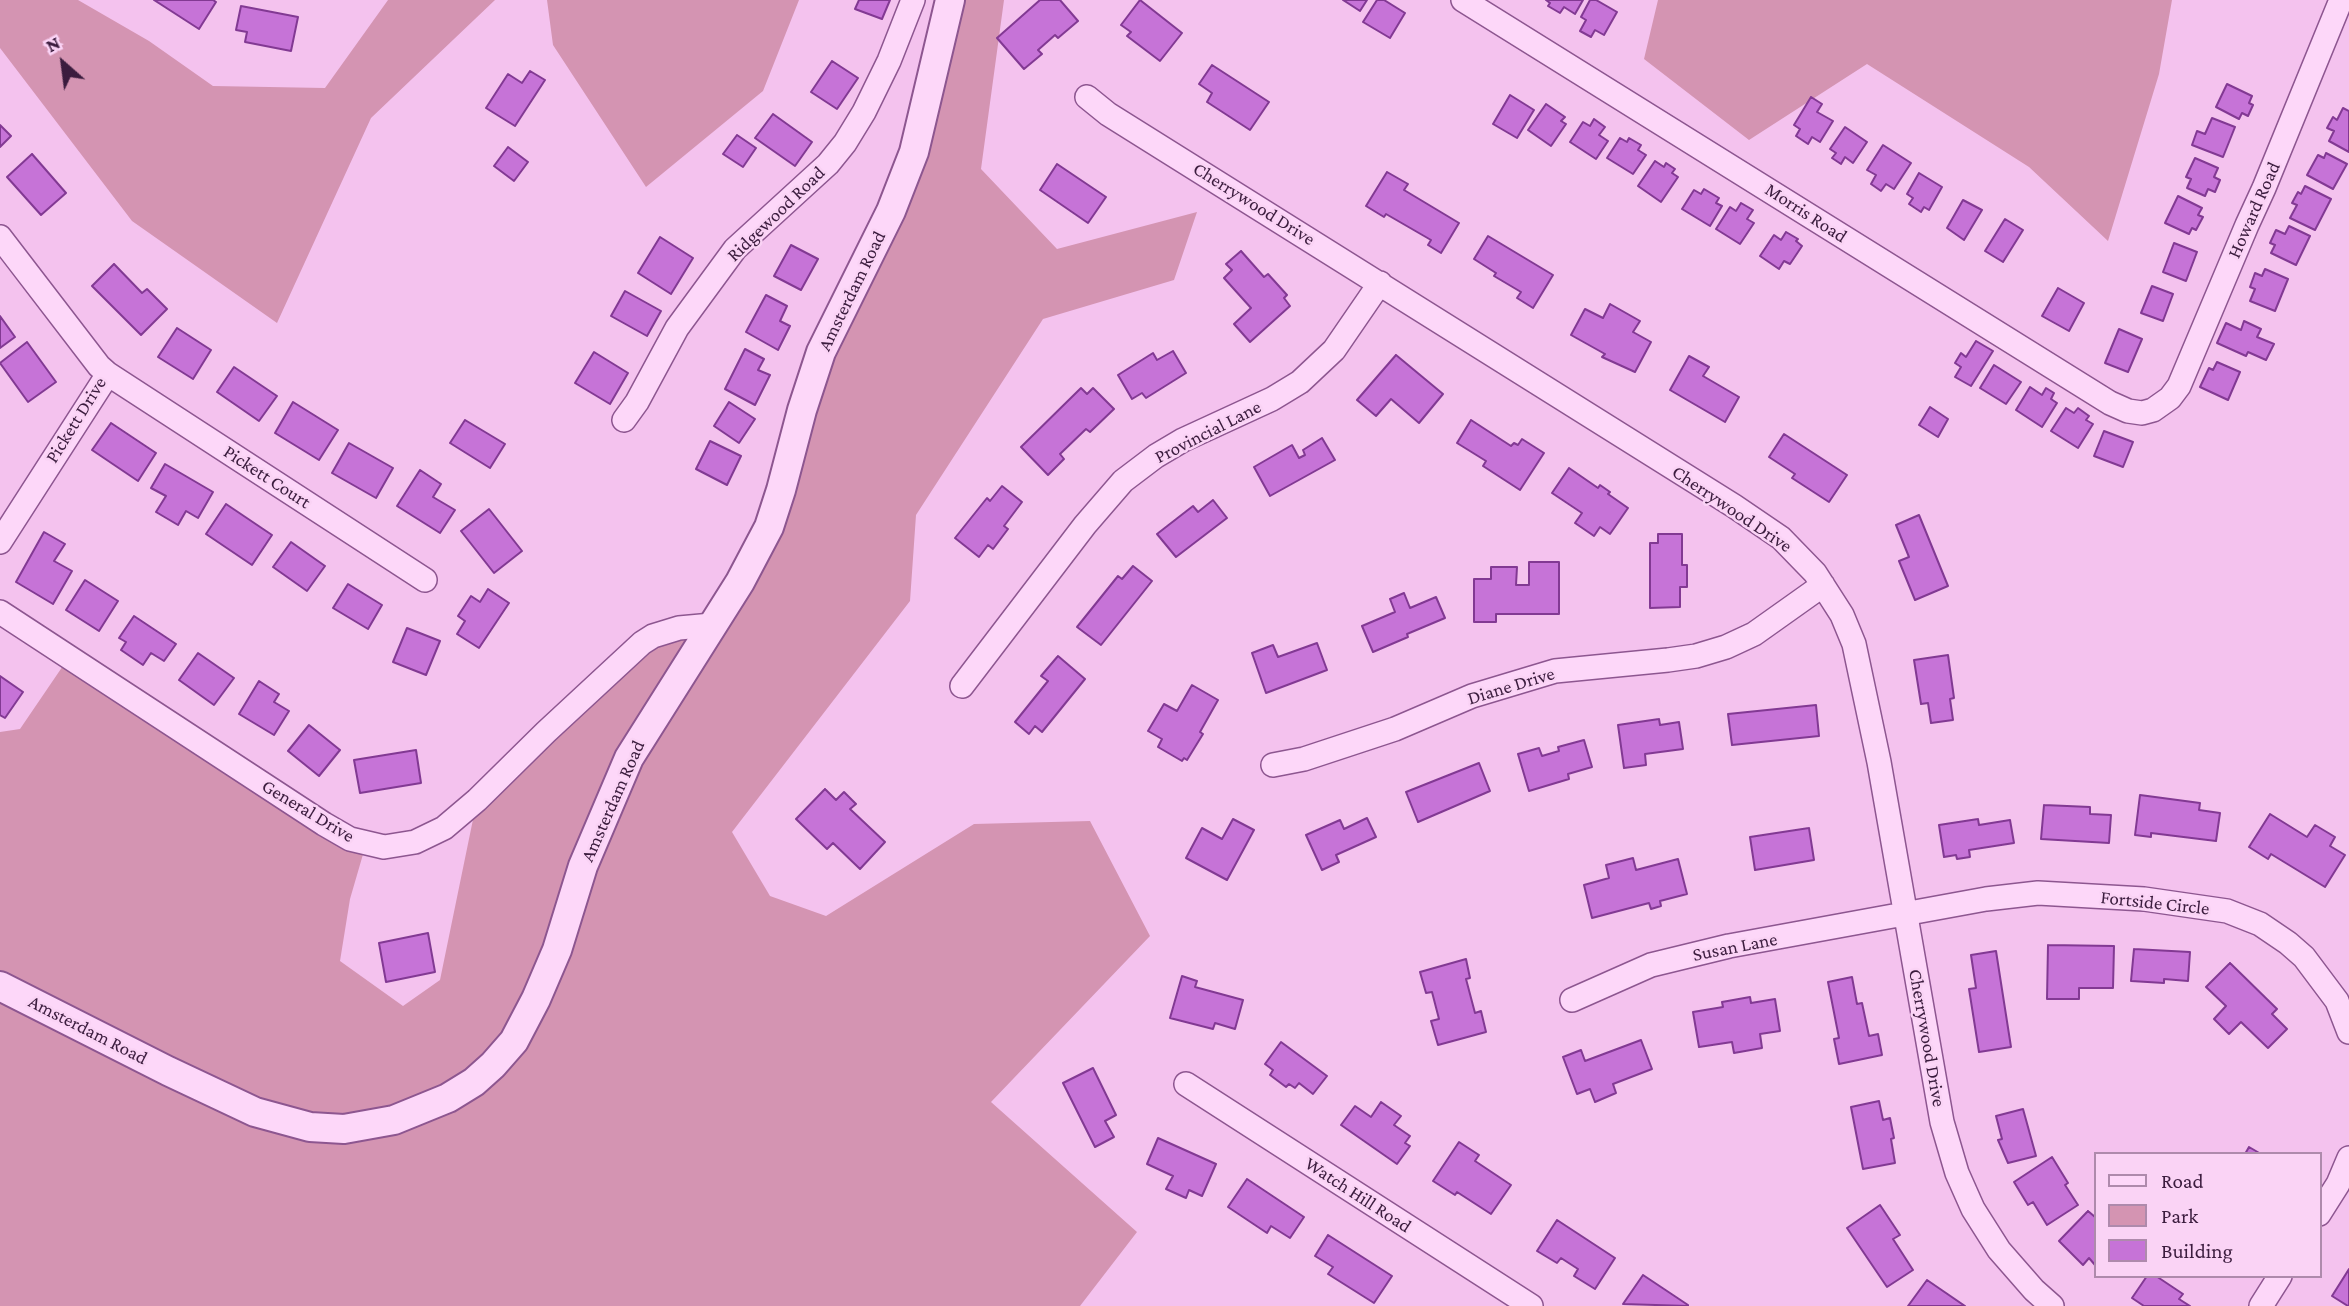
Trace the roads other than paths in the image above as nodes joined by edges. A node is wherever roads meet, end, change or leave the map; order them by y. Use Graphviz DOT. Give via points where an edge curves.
graph roads {
  1 [pos="913,0"];
  2 [pos="950,0"];
  3 [pos="1463,0"];
  4 [pos="2342,0"];
  5 [pos="1087,97"];
  6 [pos="0,237"];
  7 [pos="1380,283"];
  8 [pos="108,374"];
  9 [pos="2153,411"];
  10 [pos="624,420"];
  11 [pos="0,542"];
  12 [pos="425,580"];
  13 [pos="1824,585"];
  14 [pos="0,612"];
  15 [pos="712,625"];
  16 [pos="962,686"];
  17 [pos="1273,765"];
  18 [pos="1905,916"];
  19 [pos="0,986"];
  20 [pos="1572,1000"];
  21 [pos="2349,1032"];
  22 [pos="1185,1084"];
  23 [pos="2349,1158"];
  24 [pos="2321,1211"];
  25 [pos="2279,1278"];
  26 [pos="1531,1306"];
  27 [pos="2052,1306"];
  28 [pos="2261,1306"];
  1 -- 10 [label="street, Ridgewood Road" via="889,61 845,143 735,249 677,328"];
  2 -- 15 [label="street, Amsterdam Road" via="914,152 891,211 821,352 769,527"];
  3 -- 9 [label="street, Morris Road" via="2110,403 2128,411"];
  4 -- 9 [label="street, Howard Road" via="2179,386"];
  5 -- 7 [label="street, Cherrywood Drive"];
  6 -- 8 [label="street, Pickett Drive"];
  7 -- 13 [label="street, Cherrywood Drive" via="1782,538"];
  7 -- 16 [label="street, Provincial Lane" via="1334,350 1300,382 1183,440 1124,481"];
  8 -- 11 [label="street, Pickett Drive"];
  8 -- 12 [label="street, Pickett Court"];
  13 -- 17 [label="street, Diane Drive" via="1754,634 1726,647 1668,660 1555,671 1472,696 1395,729"];
  13 -- 18 [label="street, Cherrywood Drive" via="1854,644"];
  14 -- 15 [label="street, General Drive" via="324,824 350,839 384,847 415,842 444,828 642,643 679,628"];
  15 -- 19 [label="street, Amsterdam Road" via="614,789 583,866 557,950 514,1041 474,1082 448,1098 371,1126 344,1129 284,1121 168,1071"];
  18 -- 20 [label="street, Susan Lane" via="1729,946 1651,965"];
  18 -- 21 [label="street, Fortside Circle" via="2038,892 2144,899 2227,911 2260,924 2304,957 2337,1001"];
  18 -- 27 [label="street, Cherrywood Drive" via="1942,1122 1957,1172 1999,1250"];
  22 -- 26 [label="street, Watch Hill Road"];
  23 -- 24 [label="street"];
  25 -- 28 [label="street"];
}
